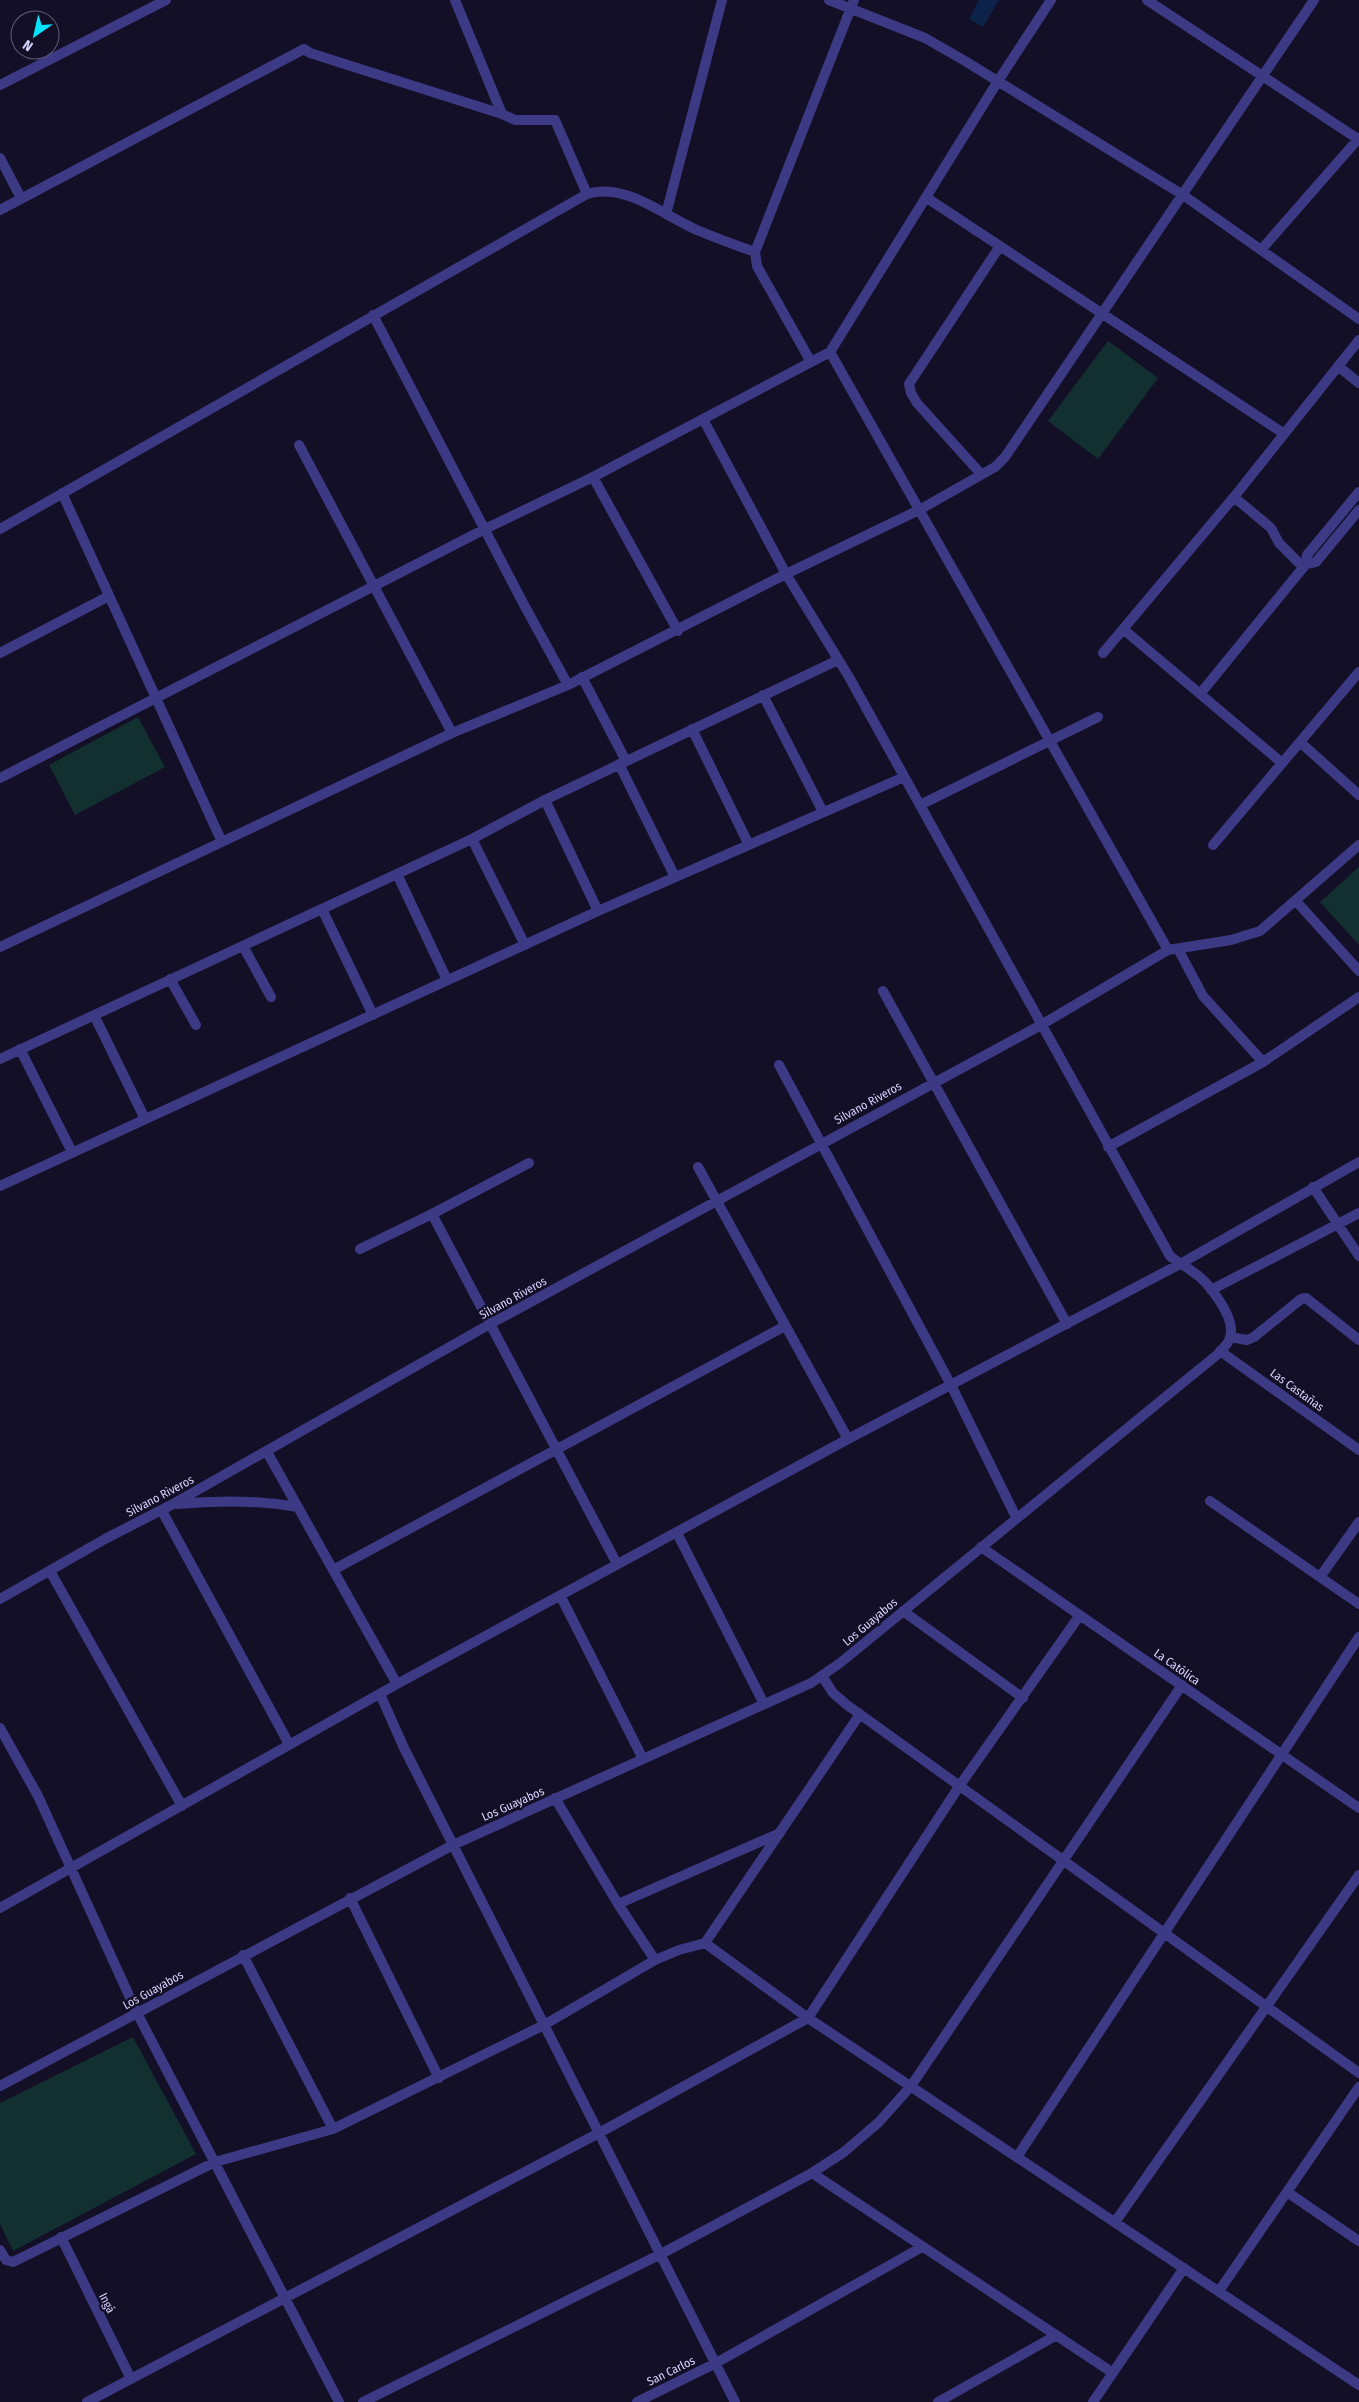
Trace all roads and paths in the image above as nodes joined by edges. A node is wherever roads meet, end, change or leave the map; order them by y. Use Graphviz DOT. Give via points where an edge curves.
graph roads {
  1 [pos="166,0"];
  2 [pos="455,0"];
  3 [pos="722,0"];
  4 [pos="829,0"];
  5 [pos="1051,0"];
  6 [pos="1147,0"];
  7 [pos="1314,0"];
  8 [pos="853,4"];
  9 [pos="1264,76"];
  10 [pos="998,81"];
  11 [pos="0,85"];
  12 [pos="502,114"];
  13 [pos="1358,142"];
  14 [pos="0,158"];
  15 [pos="586,194"];
  16 [pos="1183,195"];
  17 [pos="21,198"];
  18 [pos="927,198"];
  19 [pos="0,210"];
  20 [pos="666,214"];
  21 [pos="1000,246"];
  22 [pos="1261,250"];
  23 [pos="754,252"];
  24 [pos="1102,312"];
  25 [pos="373,315"];
  26 [pos="1359,319"];
  27 [pos="1359,340"];
  28 [pos="830,352"];
  29 [pos="810,362"];
  30 [pos="1338,366"];
  31 [pos="1359,383"];
  32 [pos="702,419"];
  33 [pos="1283,433"];
  34 [pos="299,445"];
  35 [pos="981,474"];
  36 [pos="593,477"];
  37 [pos="1359,492"];
  38 [pos="62,493"];
  39 [pos="1234,497"];
  40 [pos="920,510"];
  41 [pos="1359,510"];
  42 [pos="0,529"];
  43 [pos="485,529"];
  44 [pos="1305,566"];
  45 [pos="786,574"];
  46 [pos="373,586"];
  47 [pos="110,596"];
  48 [pos="1123,630"];
  49 [pos="678,631"];
  50 [pos="0,653"];
  51 [pos="1103,654"];
  52 [pos="838,660"];
  53 [pos="1359,672"];
  54 [pos="582,678"];
  55 [pos="568,685"];
  56 [pos="1200,694"];
  57 [pos="763,695"];
  58 [pos="156,698"];
  59 [pos="1098,717"];
  60 [pos="692,729"];
  61 [pos="452,733"];
  62 [pos="1050,741"];
  63 [pos="1300,742"];
  64 [pos="622,762"];
  65 [pos="1282,763"];
  66 [pos="904,777"];
  67 [pos="0,778"];
  68 [pos="1359,795"];
  69 [pos="545,800"];
  70 [pos="920,805"];
  71 [pos="823,812"];
  72 [pos="472,838"];
  73 [pos="222,842"];
  74 [pos="749,845"];
  75 [pos="1213,845"];
  76 [pos="1359,845"];
  77 [pos="397,874"];
  78 [pos="675,877"];
  79 [pos="1296,901"];
  80 [pos="322,909"];
  81 [pos="598,911"];
  82 [pos="525,945"];
  83 [pos="243,946"];
  84 [pos="0,947"];
  85 [pos="1173,950"];
  86 [pos="1359,971"];
  87 [pos="170,979"];
  88 [pos="447,980"];
  89 [pos="882,991"];
  90 [pos="271,997"];
  91 [pos="1359,997"];
  92 [pos="94,1015"];
  93 [pos="373,1015"];
  94 [pos="196,1025"];
  95 [pos="1040,1025"];
  96 [pos="20,1050"];
  97 [pos="0,1059"];
  98 [pos="1263,1062"];
  99 [pos="779,1065"];
  100 [pos="932,1082"];
  101 [pos="145,1119"];
  102 [pos="821,1144"];
  103 [pos="1108,1146"];
  104 [pos="72,1152"];
  105 [pos="1359,1162"];
  106 [pos="529,1164"];
  107 [pos="698,1167"];
  108 [pos="0,1186"];
  109 [pos="1313,1187"];
  110 [pos="716,1201"];
  111 [pos="1359,1213"];
  112 [pos="432,1214"];
  113 [pos="1339,1225"];
  114 [pos="360,1249"];
  115 [pos="1359,1256"];
  116 [pos="1180,1264"];
  117 [pos="1212,1290"];
  118 [pos="490,1324"];
  119 [pos="1067,1324"];
  120 [pos="785,1326"];
  121 [pos="1230,1337"];
  122 [pos="1359,1340"];
  123 [pos="1220,1351"];
  124 [pos="951,1385"];
  125 [pos="848,1438"];
  126 [pos="558,1449"];
  127 [pos="1359,1450"];
  128 [pos="267,1452"];
  129 [pos="1210,1501"];
  130 [pos="173,1504"];
  131 [pos="298,1507"];
  132 [pos="162,1511"];
  133 [pos="1016,1517"];
  134 [pos="1359,1522"];
  135 [pos="677,1533"];
  136 [pos="981,1547"];
  137 [pos="617,1564"];
  138 [pos="333,1570"];
  139 [pos="50,1571"];
  140 [pos="1320,1577"];
  141 [pos="561,1597"];
  142 [pos="0,1599"];
  143 [pos="1359,1604"];
  144 [pos="903,1610"];
  145 [pos="1080,1615"];
  146 [pos="1359,1637"];
  147 [pos="822,1676"];
  148 [pos="397,1684"];
  149 [pos="1182,1685"];
  150 [pos="380,1694"];
  151 [pos="1023,1698"];
  152 [pos="764,1704"];
  153 [pos="860,1714"];
  154 [pos="0,1728"];
  155 [pos="289,1744"];
  156 [pos="1282,1755"];
  157 [pos="643,1759"];
  158 [pos="960,1785"];
  159 [pos="555,1798"];
  160 [pos="182,1806"];
  161 [pos="1359,1808"];
  162 [pos="781,1832"];
  163 [pos="453,1844"];
  164 [pos="1063,1860"];
  165 [pos="72,1868"];
  166 [pos="1359,1875"];
  167 [pos="350,1898"];
  168 [pos="618,1904"];
  169 [pos="0,1908"];
  170 [pos="1166,1934"];
  171 [pos="705,1943"];
  172 [pos="243,1955"];
  173 [pos="655,1960"];
  174 [pos="1266,2006"];
  175 [pos="137,2013"];
  176 [pos="808,2018"];
  177 [pos="544,2025"];
  178 [pos="1359,2073"];
  179 [pos="439,2078"];
  180 [pos="0,2086"];
  181 [pos="911,2086"];
  182 [pos="1359,2087"];
  183 [pos="333,2129"];
  184 [pos="599,2133"];
  185 [pos="1018,2157"];
  186 [pos="215,2162"];
  187 [pos="812,2173"];
  188 [pos="1287,2192"];
  189 [pos="1115,2222"];
  190 [pos="61,2237"];
  191 [pos="1359,2241"];
  192 [pos="922,2247"];
  193 [pos="0,2250"];
  194 [pos="662,2254"];
  195 [pos="1184,2268"];
  196 [pos="1218,2291"];
  197 [pos="285,2298"];
  198 [pos="1055,2336"];
  199 [pos="716,2363"];
  200 [pos="1113,2373"];
  201 [pos="131,2379"];
  202 [pos="1359,2385"];
  203 [pos="87,2402"];
  204 [pos="338,2402"];
  205 [pos="363,2402"];
  206 [pos="637,2402"];
  207 [pos="736,2402"];
  208 [pos="938,2402"];
  209 [pos="1093,2402"];
  1 -- 11 [label="street"];
  2 -- 12 [label="street"];
  3 -- 20 [label="street"];
  4 -- 8 [label="street"];
  5 -- 10 [label="street"];
  6 -- 9 [label="street"];
  7 -- 9 [label="street"];
  8 -- 10 [label="street" via="945,48"];
  8 -- 23 [label="street"];
  9 -- 13 [label="street"];
  9 -- 16 [label="street"];
  10 -- 16 [label="street"];
  10 -- 18 [label="street"];
  12 -- 15 [label="street" via="515,120 554,120"];
  12 -- 17 [label="street" via="310,54 304,49"];
  13 -- 22 [label="street"];
  14 -- 17 [label="street"];
  15 -- 20 [label="street" via="600,190 619,193"];
  15 -- 25 [label="street"];
  16 -- 22 [label="street"];
  16 -- 24 [label="street"];
  17 -- 19 [label="street"];
  18 -- 21 [label="street"];
  18 -- 28 [label="street"];
  20 -- 23 [label="street" via="696,230"];
  21 -- 24 [label="street"];
  21 -- 35 [label="street" via="909,384 917,403"];
  22 -- 26 [label="street"];
  23 -- 29 [label="street" via="757,266"];
  24 -- 33 [label="street"];
  24 -- 35 [label="street" via="1005,457"];
  25 -- 38 [label="street"];
  25 -- 43 [label="street"];
  27 -- 30 [label="street"];
  28 -- 29 [label="street"];
  28 -- 40 [label="street"];
  29 -- 32 [label="street"];
  30 -- 31 [label="street"];
  30 -- 33 [label="street"];
  32 -- 36 [label="street"];
  32 -- 45 [label="street"];
  33 -- 39 [label="street"];
  34 -- 46 [label="street"];
  35 -- 40 [label="street"];
  36 -- 43 [label="street"];
  36 -- 49 [label="street"];
  37 -- 44 [label="street" via="1307,555"];
  38 -- 42 [label="street"];
  38 -- 47 [label="street"];
  39 -- 44 [label="street" via="1271,528 1279,543"];
  39 -- 48 [label="street"];
  40 -- 45 [label="street"];
  40 -- 62 [label="street"];
  41 -- 44 [label="street" via="1316,562"];
  43 -- 46 [label="street"];
  43 -- 55 [label="street"];
  44 -- 56 [label="street"];
  45 -- 49 [label="street"];
  45 -- 52 [label="street"];
  46 -- 58 [label="street"];
  46 -- 61 [label="street"];
  47 -- 50 [label="street"];
  47 -- 58 [label="street"];
  48 -- 51 [label="street"];
  48 -- 56 [label="street"];
  49 -- 54 [label="street"];
  52 -- 57 [label="street"];
  52 -- 66 [label="street"];
  53 -- 63 [label="street"];
  54 -- 55 [label="street"];
  54 -- 64 [label="street"];
  55 -- 61 [label="street"];
  56 -- 65 [label="street"];
  57 -- 60 [label="street"];
  57 -- 71 [label="street"];
  58 -- 67 [label="street"];
  58 -- 73 [label="street"];
  59 -- 62 [label="street"];
  60 -- 64 [label="street"];
  60 -- 74 [label="street"];
  61 -- 73 [label="street"];
  62 -- 70 [label="street"];
  62 -- 85 [label="street"];
  63 -- 65 [label="street"];
  63 -- 68 [label="street"];
  64 -- 69 [label="street"];
  64 -- 78 [label="street"];
  65 -- 75 [label="street"];
  66 -- 70 [label="street"];
  66 -- 71 [label="street"];
  69 -- 72 [label="street"];
  69 -- 81 [label="street"];
  70 -- 95 [label="street"];
  71 -- 74 [label="street"];
  72 -- 77 [label="street"];
  72 -- 82 [label="street"];
  73 -- 84 [label="street"];
  74 -- 78 [label="street"];
  76 -- 79 [label="street"];
  77 -- 80 [label="street"];
  77 -- 88 [label="street"];
  78 -- 81 [label="street"];
  79 -- 85 [label="street" via="1260,931 1231,940"];
  79 -- 86 [label="street"];
  80 -- 83 [label="street"];
  80 -- 93 [label="street"];
  81 -- 82 [label="street"];
  82 -- 88 [label="street"];
  83 -- 87 [label="street"];
  83 -- 90 [label="street"];
  85 -- 95 [label="street, Silvano Riveros"];
  85 -- 98 [label="street" via="1203,996"];
  87 -- 92 [label="street"];
  87 -- 94 [label="street"];
  88 -- 93 [label="street"];
  89 -- 100 [label="street"];
  91 -- 98 [label="street"];
  92 -- 96 [label="street"];
  92 -- 101 [label="street"];
  93 -- 101 [label="street"];
  95 -- 100 [label="street, Silvano Riveros"];
  95 -- 103 [label="street"];
  96 -- 97 [label="street"];
  96 -- 104 [label="street"];
  98 -- 103 [label="street"];
  99 -- 102 [label="street"];
  100 -- 102 [label="street, Silvano Riveros"];
  100 -- 119 [label="street"];
  101 -- 104 [label="street"];
  102 -- 110 [label="street, Silvano Riveros"];
  102 -- 124 [label="street"];
  103 -- 116 [label="street" via="1170,1256"];
  104 -- 108 [label="street"];
  105 -- 109 [label="street"];
  106 -- 112 [label="street"];
  107 -- 110 [label="street"];
  109 -- 113 [label="street"];
  109 -- 116 [label="street"];
  110 -- 118 [label="street, Silvano Riveros"];
  110 -- 120 [label="street"];
  111 -- 113 [label="street"];
  112 -- 114 [label="street"];
  112 -- 118 [label="street"];
  113 -- 115 [label="street"];
  113 -- 117 [label="street"];
  116 -- 117 [label="street" via="1194,1272"];
  116 -- 119 [label="street"];
  117 -- 121 [label="street" via="1232,1329"];
  118 -- 126 [label="street"];
  118 -- 128 [label="street, Silvano Riveros"];
  119 -- 124 [label="street"];
  120 -- 125 [label="street"];
  120 -- 126 [label="street"];
  121 -- 122 [label="street" via="1254,1338 1306,1298"];
  121 -- 123 [label="street, Los Guayabos"];
  123 -- 127 [label="street, Las Castañas"];
  123 -- 133 [label="street, Los Guayabos"];
  124 -- 125 [label="street"];
  124 -- 133 [label="street"];
  125 -- 135 [label="street"];
  126 -- 137 [label="street"];
  126 -- 138 [label="street"];
  128 -- 130 [label="street, Silvano Riveros"];
  128 -- 131 [label="street"];
  129 -- 140 [label="street"];
  130 -- 131 [label="street" via="218,1500 264,1501"];
  130 -- 132 [label="street, Silvano Riveros"];
  131 -- 138 [label="street"];
  132 -- 139 [label="street, Silvano Riveros"];
  132 -- 155 [label="street"];
  133 -- 136 [label="street, Los Guayabos"];
  134 -- 140 [label="street"];
  135 -- 137 [label="street"];
  135 -- 152 [label="street"];
  136 -- 144 [label="street, Los Guayabos"];
  136 -- 145 [label="street, La Católica"];
  137 -- 141 [label="street"];
  138 -- 148 [label="street"];
  139 -- 142 [label="street, Silvano Riveros"];
  139 -- 160 [label="street"];
  140 -- 143 [label="street"];
  141 -- 148 [label="street"];
  141 -- 157 [label="street"];
  144 -- 147 [label="street, Los Guayabos"];
  144 -- 151 [label="street"];
  145 -- 149 [label="street, La Católica"];
  145 -- 151 [label="street"];
  146 -- 156 [label="street"];
  147 -- 152 [label="street, Los Guayabos"];
  147 -- 153 [label="street" via="833,1693"];
  148 -- 150 [label="street"];
  149 -- 156 [label="street, La Católica"];
  149 -- 164 [label="street"];
  150 -- 155 [label="street"];
  150 -- 163 [label="street"];
  151 -- 158 [label="street"];
  152 -- 157 [label="street, Los Guayabos"];
  153 -- 158 [label="street"];
  153 -- 162 [label="street"];
  154 -- 165 [label="street" via="38,1796"];
  155 -- 160 [label="street"];
  156 -- 161 [label="street, La Católica"];
  156 -- 170 [label="street"];
  157 -- 159 [label="street, Los Guayabos"];
  158 -- 164 [label="street"];
  158 -- 176 [label="street"];
  159 -- 163 [label="street, Los Guayabos"];
  159 -- 168 [label="street"];
  160 -- 165 [label="street"];
  162 -- 168 [label="street"];
  162 -- 171 [label="street"];
  163 -- 167 [label="street, Los Guayabos"];
  163 -- 177 [label="street"];
  164 -- 170 [label="street"];
  164 -- 181 [label="street"];
  165 -- 169 [label="street"];
  165 -- 175 [label="street"];
  166 -- 174 [label="street"];
  167 -- 172 [label="street, Los Guayabos"];
  167 -- 179 [label="street"];
  168 -- 173 [label="street"];
  170 -- 174 [label="street"];
  170 -- 185 [label="street"];
  171 -- 173 [label="street"];
  171 -- 176 [label="street"];
  172 -- 175 [label="street, Los Guayabos"];
  172 -- 183 [label="street"];
  173 -- 177 [label="street"];
  174 -- 178 [label="street"];
  174 -- 189 [label="street"];
  175 -- 180 [label="street, Los Guayabos"];
  175 -- 186 [label="street"];
  176 -- 181 [label="street"];
  176 -- 184 [label="street"];
  177 -- 179 [label="street"];
  177 -- 184 [label="street"];
  179 -- 183 [label="street"];
  181 -- 185 [label="street"];
  181 -- 187 [label="street" via="879,2122 844,2152"];
  182 -- 188 [label="street"];
  183 -- 186 [label="street"];
  184 -- 194 [label="street"];
  184 -- 197 [label="street"];
  185 -- 189 [label="street"];
  186 -- 190 [label="street"];
  186 -- 197 [label="street"];
  187 -- 192 [label="street"];
  187 -- 194 [label="street"];
  188 -- 191 [label="street"];
  188 -- 196 [label="street"];
  189 -- 195 [label="street"];
  190 -- 193 [label="street" via="13,2262 6,2260"];
  190 -- 201 [label="street, Ingá"];
  192 -- 198 [label="street"];
  192 -- 199 [label="street, San Carlos"];
  194 -- 199 [label="street"];
  194 -- 205 [label="street"];
  195 -- 196 [label="street"];
  195 -- 200 [label="street"];
  196 -- 202 [label="street"];
  197 -- 201 [label="street"];
  197 -- 204 [label="street"];
  198 -- 200 [label="street"];
  198 -- 208 [label="street"];
  199 -- 206 [label="street, San Carlos"];
  199 -- 207 [label="street"];
  200 -- 209 [label="street"];
  201 -- 203 [label="street"];
}
